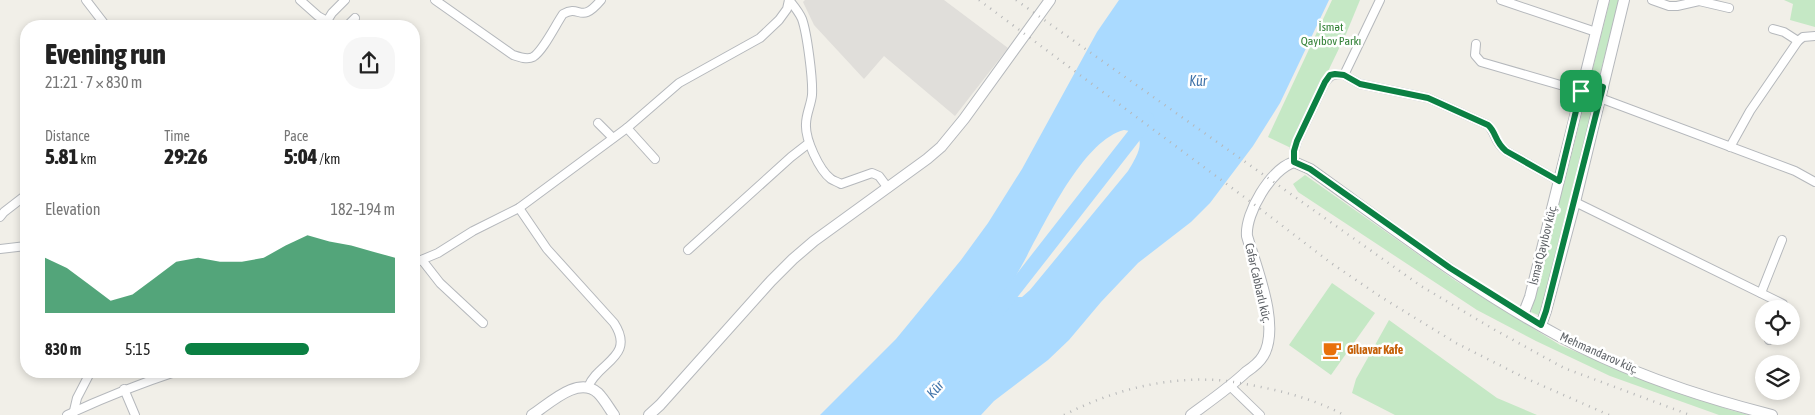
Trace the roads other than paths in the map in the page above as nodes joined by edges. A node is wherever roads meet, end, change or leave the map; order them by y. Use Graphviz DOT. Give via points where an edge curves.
graph roads {
  1 [pos="86,0"];
  2 [pos="300,0"];
  3 [pos="345,0"];
  4 [pos="435,0"];
  5 [pos="601,0"];
  6 [pos="789,0"];
  7 [pos="1050,0"];
  8 [pos="1380,0"];
  9 [pos="1501,0"];
  10 [pos="1604,0"];
  11 [pos="1624,0"];
  12 [pos="1652,0"];
  13 [pos="1729,8"];
  14 [pos="101,20"];
  15 [pos="322,20"];
  16 [pos="328,20"];
  17 [pos="1773,29"];
  18 [pos="1596,32"];
  19 [pos="1815,36"];
  20 [pos="1798,41"];
  21 [pos="1476,44"];
  22 [pos="1344,75"];
  23 [pos="1582,86"];
  24 [pos="1603,87"];
  25 [pos="1600,98"];
  26 [pos="598,123"];
  27 [pos="627,128"];
  28 [pos="613,138"];
  29 [pos="809,144"];
  30 [pos="1730,147"];
  31 [pos="655,159"];
  32 [pos="1294,162"];
  33 [pos="1559,181"];
  34 [pos="1815,182"];
  35 [pos="888,188"];
  36 [pos="20,200"];
  37 [pos="1575,202"];
  38 [pos="519,208"];
  39 [pos="0,217"];
  40 [pos="1782,240"];
  41 [pos="20,247"];
  42 [pos="0,249"];
  43 [pos="688,250"];
  44 [pos="422,260"];
  45 [pos="1761,293"];
  46 [pos="1776,300"];
  47 [pos="1523,315"];
  48 [pos="483,323"];
  49 [pos="1541,325"];
  50 [pos="87,378"];
  51 [pos="157,378"];
  52 [pos="1230,386"];
  53 [pos="588,388"];
  54 [pos="124,389"];
  55 [pos="71,414"];
  56 [pos="135,415"];
  57 [pos="532,415"];
  58 [pos="614,415"];
  59 [pos="649,415"];
  60 [pos="1191,415"];
  61 [pos="1260,415"];
  62 [pos="1772,415"];
  1 -- 14 [label="street"];
  2 -- 15 [label="street"];
  3 -- 16 [label="street"];
  4 -- 5 [label="street" via="522,58 531,58 538,53 563,14 573,11 587,14"];
  6 -- 27 [label="street" via="779,20 760,38 689,76"];
  6 -- 29 [label="street" via="802,19 812,84 806,124"];
  7 -- 35 [label="street" via="950,136 927,159"];
  8 -- 22 [label="street"];
  9 -- 18 [label="street"];
  10 -- 18 [label="street, İsmət Qayıbov küç."];
  11 -- 24 [label="street, İsmət Qayıbov küç."];
  12 -- 13 [label="street" via="1670,6 1699,1"];
  17 -- 20 [label="street"];
  18 -- 23 [label="street, İsmət Qayıbov küç."];
  19 -- 20 [label="street"];
  20 -- 30 [label="street" via="1754,103"];
  21 -- 23 [label="street" via="1475,55 1482,62"];
  22 -- 32 [label="street" via="1330,75 1325,82 1297,141"];
  22 -- 33 [label="street" via="1360,84 1428,98 1488,125 1498,145"];
  23 -- 24 [label="street"];
  23 -- 33 [label="street, İsmət Qayıbov küç."];
  24 -- 25 [label="street, İsmət Qayıbov küç."];
  25 -- 30 [label="street"];
  25 -- 37 [label="street, İsmət Qayıbov küç."];
  26 -- 28 [label="street"];
  27 -- 28 [label="street"];
  27 -- 31 [label="street"];
  28 -- 38 [label="street"];
  29 -- 35 [label="street" via="830,178 841,184 872,173 879,176"];
  29 -- 43 [label="street" via="791,156"];
  30 -- 34 [label="street" via="1795,171"];
  32 -- 47 [label="street, Mehmandarov küç." via="1310,169 1416,245"];
  32 -- 52 [label="street, Cəfər Cabbarlı küç." via="1281,168 1263,191 1248,219 1247,236 1268,312 1269,342 1262,358"];
  33 -- 47 [label="street, İsmət Qayıbov küç."];
  35 -- 59 [label="street" via="793,260"];
  36 -- 39 [label="street"];
  37 -- 45 [label="street"];
  37 -- 49 [label="street, İsmət Qayıbov küç."];
  38 -- 44 [label="street"];
  38 -- 53 [label="street" via="547,249 620,331 620,349"];
  40 -- 45 [label="street"];
  41 -- 42 [label="street"];
  44 -- 48 [label="street" via="440,284"];
  45 -- 46 [label="street"];
  47 -- 49 [label="street, Mehmandarov küç."];
  49 -- 62 [label="street, Mehmandarov küç." via="1617,363 1719,401"];
  50 -- 55 [label="street"];
  51 -- 54 [label="street"];
  52 -- 60 [label="street, Cəfər Cabbarlı küç."];
  52 -- 61 [label="street"];
  53 -- 57 [label="street" via="570,390"];
  53 -- 58 [label="street" via="596,392"];
  54 -- 55 [label="street"];
  54 -- 56 [label="street"];
}
